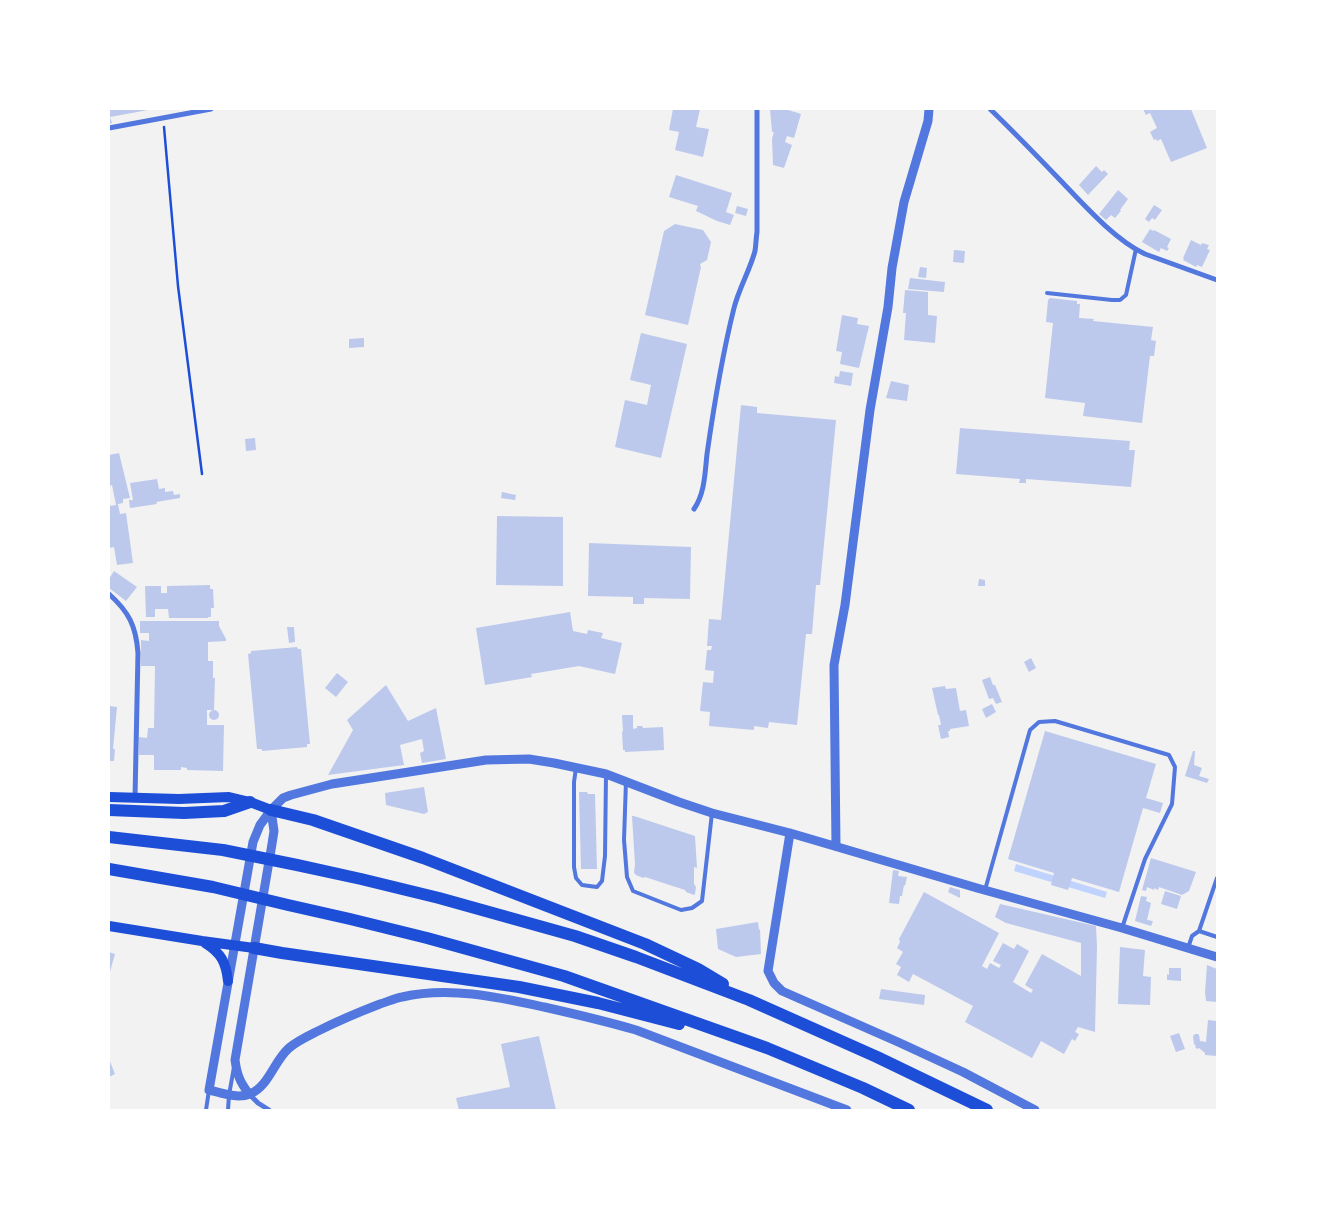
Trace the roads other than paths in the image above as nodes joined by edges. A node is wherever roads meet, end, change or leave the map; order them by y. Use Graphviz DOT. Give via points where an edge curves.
graph roads {
  1 [pos="210,109"];
  2 [pos="757,109"];
  3 [pos="929,109"];
  4 [pos="990,109"];
  5 [pos="109,128"];
  6 [pos="1136,249"];
  7 [pos="1217,280"];
  8 [pos="1047,293"];
  9 [pos="694,508"];
  10 [pos="109,594"];
  11 [pos="576,768"];
  12 [pos="606,774"];
  13 [pos="626,781"];
  14 [pos="109,797"];
  15 [pos="134,798"];
  16 [pos="250,802"];
  17 [pos="109,810"];
  18 [pos="271,810"];
  19 [pos="712,812"];
  20 [pos="790,833"];
  21 [pos="109,836"];
  22 [pos="836,846"];
  23 [pos="109,869"];
  24 [pos="1217,878"];
  25 [pos="985,890"];
  26 [pos="109,926"];
  27 [pos="1122,928"];
  28 [pos="1199,932"];
  29 [pos="1217,937"];
  30 [pos="202,941"];
  31 [pos="256,941"];
  32 [pos="234,945"];
  33 [pos="1188,948"];
  34 [pos="1217,957"];
  35 [pos="228,981"];
  36 [pos="749,1000"];
  37 [pos="735,1037"];
  38 [pos="235,1060"];
  39 [pos="209,1090"];
  40 [pos="249,1094"];
  41 [pos="229,1095"];
  42 [pos="206,1110"];
  43 [pos="228,1110"];
  44 [pos="269,1110"];
  45 [pos="847,1110"];
  46 [pos="909,1110"];
  47 [pos="987,1110"];
  48 [pos="1035,1110"];
  1 -- 5 [label="street"];
  2 -- 9 [label="street" via="755,250 737,296 727,335 704,484"];
  3 -- 22 [label="street" via="904,202 892,268 834,665"];
  4 -- 6 [label="street" via="1085,205 1124,242"];
  6 -- 7 [label="street"];
  6 -- 8 [label="lane" via="1126,295 1120,300"];
  10 -- 15 [label="street" via="133,623 137,638"];
  11 -- 12 [label="street"];
  11 -- 12 [label="lane" via="574,867 582,886 597,887 602,881"];
  11 -- 18 [label="street" via="529,759 486,760 332,784 283,798"];
  12 -- 13 [label="street"];
  13 -- 19 [label="street"];
  13 -- 19 [label="lane" via="624,840 627,877 633,891 681,910 702,901"];
  14 -- 15 [label="main road"];
  15 -- 16 [label="main road" via="228,797"];
  16 -- 17 [label="highway" via="224,811"];
  16 -- 18 [label="main road"];
  18 -- 31 [label="street" via="274,831"];
  18 -- 32 [label="street" via="253,842"];
  18 -- 36 [label="highway" via="313,820 423,858 645,944 698,969"];
  19 -- 20 [label="street"];
  20 -- 22 [label="street"];
  20 -- 48 [label="street" via="768,971 774,983 782,991 963,1072"];
  21 -- 36 [label="highway" via="232,852 439,898 575,936"];
  22 -- 25 [label="street"];
  23 -- 37 [label="highway" via="213,887 427,938 564,976"];
  24 -- 28 [label="lane"];
  25 -- 27 [label="street"];
  25 -- 27 [label="lane" via="1030,730 1039,722 1055,721 1169,755 1176,767 1172,804 1145,858"];
  26 -- 30 [label="main road"];
  27 -- 33 [label="street"];
  28 -- 29 [label="lane"];
  28 -- 33 [label="lane" via="1192,936"];
  30 -- 32 [label="main road"];
  30 -- 35 [label="main road" via="221,956 227,967"];
  31 -- 32 [label="main road"];
  31 -- 37 [label="highway" via="282,953 520,987"];
  31 -- 38 [label="street"];
  32 -- 35 [label="street"];
  33 -- 34 [label="street"];
  35 -- 39 [label="street"];
  36 -- 47 [label="highway"];
  37 -- 46 [label="highway"];
  38 -- 40 [label="street" via="237,1074"];
  38 -- 41 [label="lane"];
  39 -- 41 [label="street"];
  39 -- 42 [label="lane"];
  40 -- 41 [label="street"];
  40 -- 44 [label="street"];
  40 -- 45 [label="street" via="264,1081 288,1048 298,1041 366,1009 402,997 455,992 497,997 636,1030"];
  41 -- 43 [label="lane"];
}
